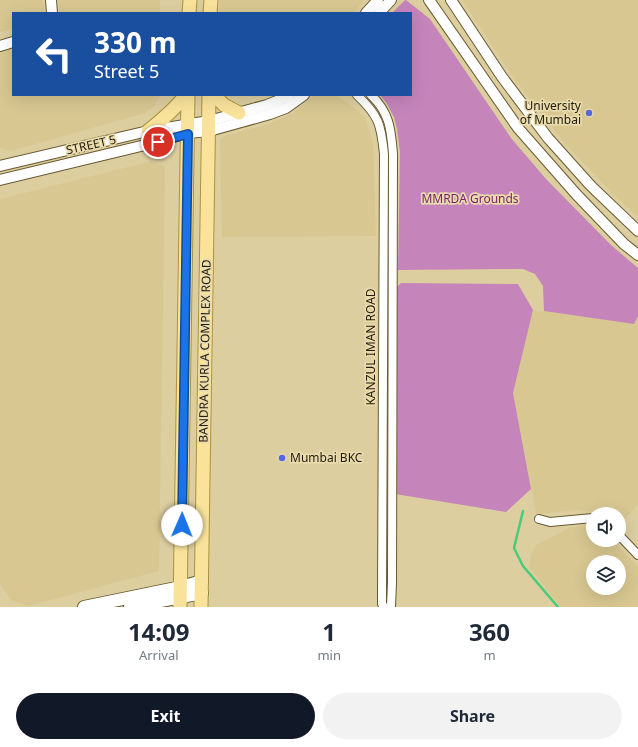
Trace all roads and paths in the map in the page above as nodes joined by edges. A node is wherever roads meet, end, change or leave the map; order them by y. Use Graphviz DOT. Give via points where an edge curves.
graph roads {
  1 [pos="51,0"];
  2 [pos="190,0"];
  3 [pos="211,0"];
  4 [pos="378,0"];
  5 [pos="391,0"];
  6 [pos="429,0"];
  7 [pos="451,0"];
  8 [pos="52,12"];
  9 [pos="189,12"];
  10 [pos="210,12"];
  11 [pos="367,12"];
  12 [pos="380,12"];
  13 [pos="12,42"];
  14 [pos="0,46"];
  15 [pos="186,96"];
  16 [pos="187,96"];
  17 [pos="209,96"];
  18 [pos="215,96"];
  19 [pos="287,96"];
  20 [pos="303,96"];
  21 [pos="358,96"];
  22 [pos="372,96"];
  23 [pos="520,101"];
  24 [pos="506,111"];
  25 [pos="239,113"];
  26 [pos="209,126"];
  27 [pos="188,129"];
  28 [pos="148,131"];
  29 [pos="572,165"];
  30 [pos="0,166"];
  31 [pos="560,176"];
  32 [pos="0,180"];
  33 [pos="638,231"];
  34 [pos="638,256"];
  35 [pos="539,519"];
  36 [pos="586,519"];
  37 [pos="626,542"];
  38 [pos="638,555"];
  39 [pos="202,587"];
  40 [pos="181,597"];
  41 [pos="84,607"];
  42 [pos="130,607"];
  43 [pos="202,607"];
  44 [pos="384,607"];
  45 [pos="390,607"];
  1 -- 8 [label="street"];
  2 -- 9 [label="main road"];
  3 -- 10 [label="main road"];
  4 -- 11 [label="street"];
  5 -- 12 [label="street"];
  6 -- 24 [label="street"];
  7 -- 23 [label="street"];
  13 -- 14 [label="street"];
  15 -- 28 [label="main road"];
  16 -- 27 [label="main road, BANDRA KURLA COMPLEX ROAD"];
  17 -- 26 [label="main road, BANDRA KURLA COMPLEX ROAD"];
  18 -- 25 [label="main road" via="224,105"];
  19 -- 25 [label="street" via="268,105"];
  20 -- 26 [label="street" via="276,112"];
  21 -- 44 [label="street, KANZUL IMAN ROAD" via="380,124 384,154"];
  22 -- 45 [label="street, KANZUL IMAN ROAD" via="389,121 393,154"];
  23 -- 24 [label="street"];
  23 -- 29 [label="street"];
  24 -- 31 [label="street"];
  25 -- 26 [label="street"];
  26 -- 27 [label="street"];
  26 -- 39 [label="main road, BANDRA KURLA COMPLEX ROAD"];
  27 -- 28 [label="street, STREET 5"];
  27 -- 32 [label="street, STREET 5" via="141,146"];
  27 -- 40 [label="main road, BANDRA KURLA COMPLEX ROAD"];
  28 -- 30 [label="street, STREET 5"];
  29 -- 31 [label="street"];
  29 -- 33 [label="street"];
  31 -- 34 [label="street"];
  35 -- 36 [label="street" via="550,522"];
  37 -- 38 [label="street"];
  39 -- 40 [label="main road"];
  39 -- 43 [label="main road, BANDRA KURLA COMPLEX ROAD"];
  40 -- 41 [label="main road"];
  40 -- 42 [label="main road"];
}
